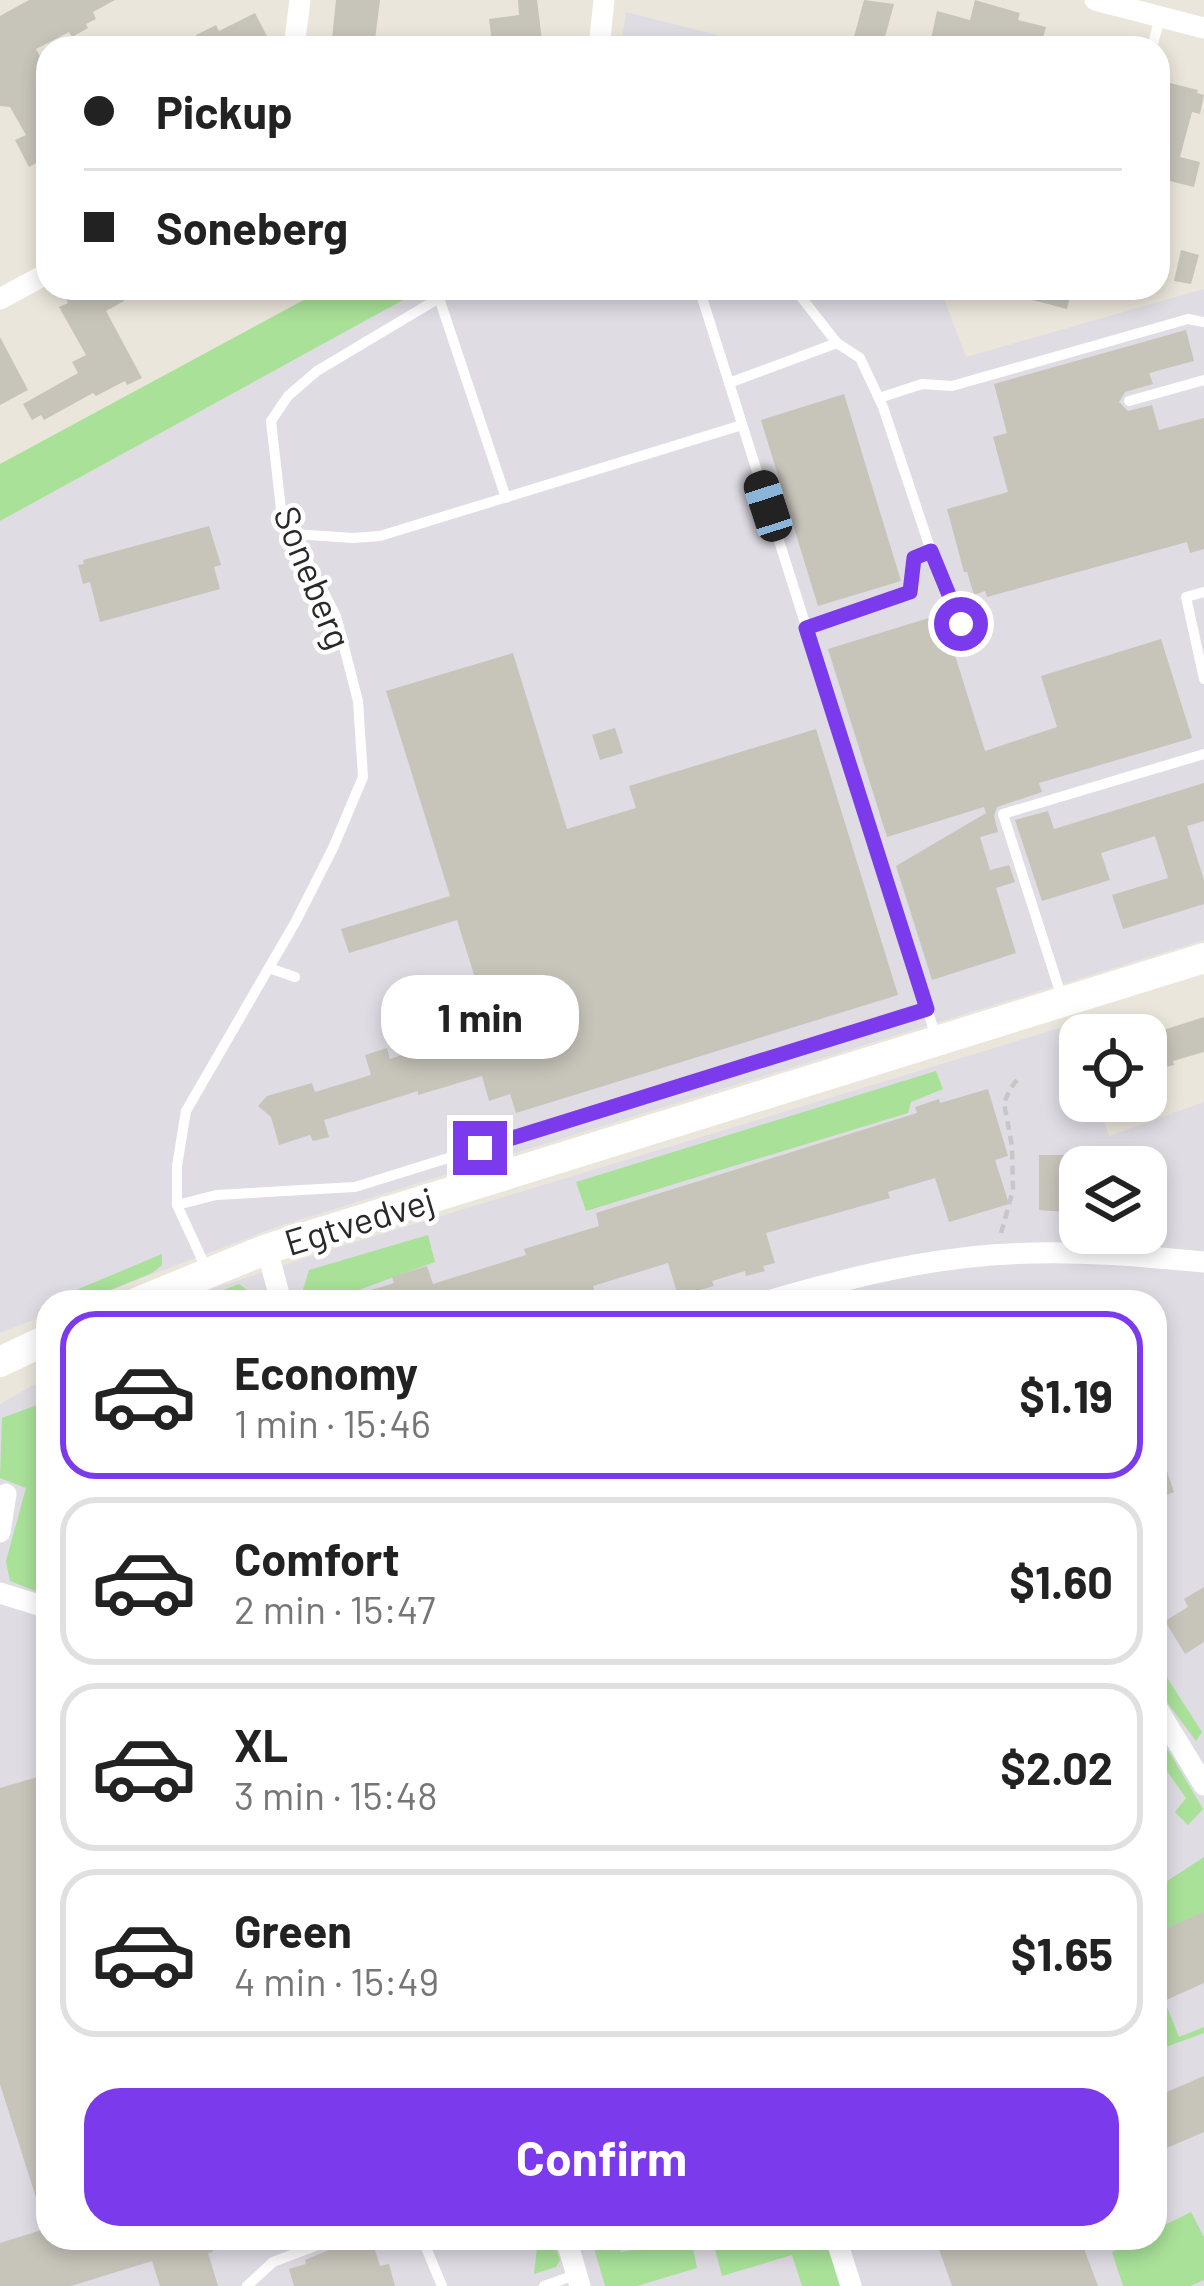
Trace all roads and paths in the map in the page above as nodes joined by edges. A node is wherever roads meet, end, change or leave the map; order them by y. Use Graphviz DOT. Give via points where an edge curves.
graph roads {
  1 [pos="300,0"];
  2 [pos="604,0"];
  3 [pos="1095,0"];
  4 [pos="1160,16"];
  5 [pos="1204,28"];
  6 [pos="296,36"];
  7 [pos="600,36"];
  8 [pos="1155,36"];
  9 [pos="36,280"];
  10 [pos="0,299"];
  11 [pos="436,300"];
  12 [pos="440,300"];
  13 [pos="703,300"];
  14 [pos="803,300"];
  15 [pos="1204,322"];
  16 [pos="837,343"];
  17 [pos="1204,380"];
  18 [pos="729,383"];
  19 [pos="879,398"];
  20 [pos="1129,401"];
  21 [pos="742,425"];
  22 [pos="506,498"];
  23 [pos="294,534"];
  24 [pos="931,551"];
  25 [pos="1204,592"];
  26 [pos="961,624"];
  27 [pos="806,628"];
  28 [pos="1204,679"];
  29 [pos="1204,754"];
  30 [pos="1204,958"];
  31 [pos="268,968"];
  32 [pos="295,977"];
  33 [pos="1064,1001"];
  34 [pos="927,1009"];
  35 [pos="937,1040"];
  36 [pos="1020,1076"];
  37 [pos="598,1111"];
  38 [pos="610,1142"];
  39 [pos="177,1205"];
  40 [pos="267,1249"];
  41 [pos="993,1256"];
  42 [pos="1204,1262"];
  43 [pos="208,1273"];
  44 [pos="167,1290"];
  45 [pos="278,1290"];
  46 [pos="806,1290"];
  47 [pos="36,1344"];
  48 [pos="0,1361"];
  49 [pos="6,1495"];
  50 [pos="0,1532"];
  51 [pos="0,1593"];
  52 [pos="36,1604"];
  53 [pos="1167,1725"];
  54 [pos="1204,1785"];
  55 [pos="304,2250"];
  56 [pos="427,2250"];
  57 [pos="570,2250"];
  58 [pos="840,2250"];
  59 [pos="579,2280"];
  60 [pos="247,2286"];
  61 [pos="442,2286"];
  62 [pos="544,2286"];
  63 [pos="851,2286"];
  1 -- 6 [label="street"];
  2 -- 7 [label="street"];
  3 -- 4 [label="street"];
  4 -- 5 [label="street"];
  4 -- 8 [label="lane"];
  9 -- 10 [label="street"];
  11 -- 23 [label="lane, Soneberg" via="317,370 271,421 281,508"];
  12 -- 22 [label="lane"];
  13 -- 18 [label="lane"];
  14 -- 16 [label="lane"];
  15 -- 19 [label="lane" via="1188,319 952,386 922,384"];
  16 -- 18 [label="lane"];
  16 -- 19 [label="lane" via="860,358"];
  17 -- 20 [label="lane"];
  18 -- 21 [label="lane"];
  19 -- 24 [label="lane"];
  21 -- 22 [label="lane"];
  21 -- 27 [label="lane"];
  22 -- 23 [label="lane" via="380,536"];
  23 -- 31 [label="lane, Soneberg" via="336,616 358,701 364,777"];
  24 -- 26 [label="lane"];
  24 -- 27 [label="lane" via="914,558 910,592"];
  25 -- 28 [label="lane" via="1186,597"];
  27 -- 34 [label="lane"];
  29 -- 33 [label="lane" via="1003,814"];
  30 -- 33 [label="street, Egtvedvej"];
  31 -- 32 [label="lane"];
  31 -- 39 [label="lane, Soneberg" via="186,1111"];
  33 -- 35 [label="street, Egtvedvej"];
  34 -- 35 [label="lane"];
  34 -- 37 [label="lane"];
  35 -- 38 [label="street, Egtvedvej"];
  36 -- 41 [label="path" via="1004,1103 1012,1190"];
  37 -- 38 [label="lane"];
  37 -- 39 [label="lane" via="355,1186"];
  38 -- 40 [label="street, Egtvedvej"];
  39 -- 43 [label="lane, Soneberg"];
  40 -- 43 [label="street, Egtvedvej"];
  40 -- 45 [label="street"];
  41 -- 42 [label="street"];
  41 -- 46 [label="street"];
  43 -- 44 [label="street, Egtvedvej"];
  47 -- 48 [label="street"];
  49 -- 50 [label="street"];
  51 -- 52 [label="street"];
  53 -- 54 [label="street"];
  55 -- 60 [label="lane" via="273,2262"];
  56 -- 61 [label="lane"];
  57 -- 59 [label="street"];
  58 -- 63 [label="street"];
  59 -- 62 [label="lane"];
}
